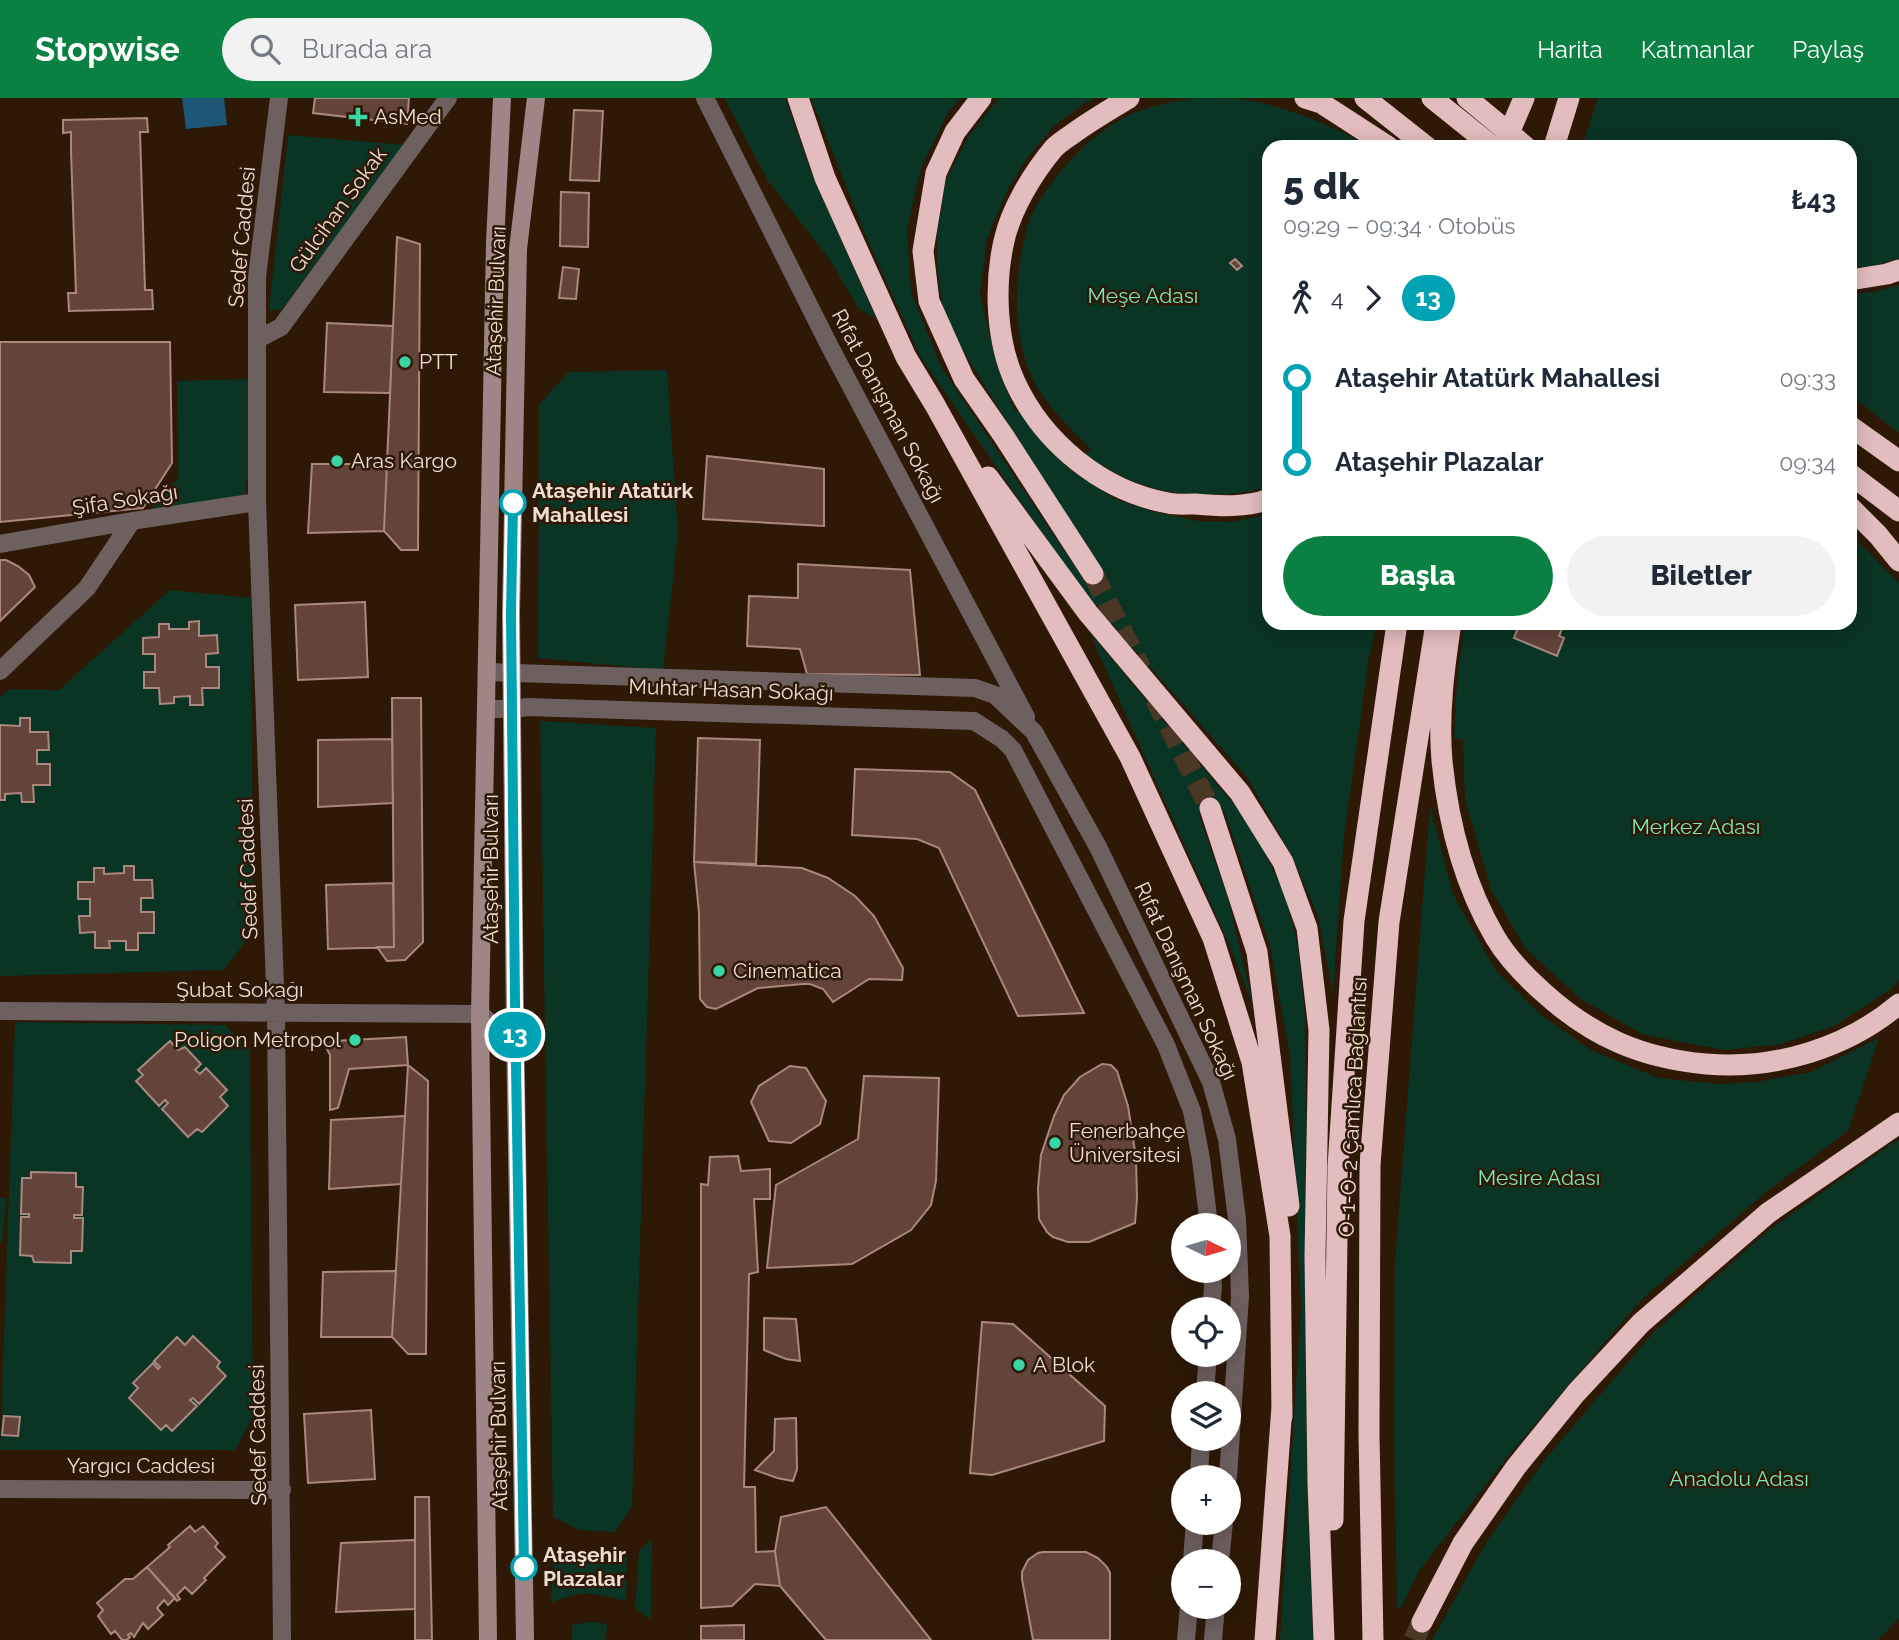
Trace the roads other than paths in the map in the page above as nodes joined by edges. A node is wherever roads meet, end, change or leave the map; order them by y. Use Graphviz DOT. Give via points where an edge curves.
graph roads {
  1 [pos="279,98"];
  2 [pos="448,98"];
  3 [pos="502,98"];
  4 [pos="536,98"];
  5 [pos="705,98"];
  6 [pos="798,98"];
  7 [pos="981,98"];
  8 [pos="1129,98"];
  9 [pos="1305,98"];
  10 [pos="1365,98"];
  11 [pos="1432,98"];
  12 [pos="1466,98"];
  13 [pos="1524,98"];
  14 [pos="1571,98"];
  15 [pos="1378,140"];
  16 [pos="1418,140"];
  17 [pos="1484,140"];
  18 [pos="1506,140"];
  19 [pos="1512,140"];
  20 [pos="1517,140"];
  21 [pos="1556,140"];
  22 [pos="1899,270"];
  23 [pos="1857,279"];
  24 [pos="258,339"];
  25 [pos="935,405"];
  26 [pos="1857,431"];
  27 [pos="1899,461"];
  28 [pos="1857,479"];
  29 [pos="257,502"];
  30 [pos="1262,502"];
  31 [pos="1899,511"];
  32 [pos="1857,514"];
  33 [pos="132,521"];
  34 [pos="0,544"];
  35 [pos="1899,561"];
  36 [pos="1093,574"];
  37 [pos="1396,630"];
  38 [pos="1435,630"];
  39 [pos="1450,630"];
  40 [pos="999,666"];
  41 [pos="0,671"];
  42 [pos="487,672"];
  43 [pos="512,673"];
  44 [pos="995,695"];
  45 [pos="486,709"];
  46 [pos="513,709"];
  47 [pos="974,721"];
  48 [pos="1034,732"];
  49 [pos="1210,808"];
  50 [pos="1899,1004"];
  51 [pos="0,1010"];
  52 [pos="276,1013"];
  53 [pos="480,1014"];
  54 [pos="515,1028"];
  55 [pos="1899,1123"];
  56 [pos="1208,1213"];
  57 [pos="1282,1417"];
  58 [pos="1229,1465"];
  59 [pos="0,1489"];
  60 [pos="282,1490"];
  61 [pos="1188,1619"];
  62 [pos="1215,1619"];
  63 [pos="1422,1622"];
  64 [pos="282,1640"];
  65 [pos="488,1640"];
  66 [pos="525,1640"];
  67 [pos="1186,1640"];
  68 [pos="1213,1640"];
  69 [pos="1265,1640"];
  70 [pos="1324,1640"];
  71 [pos="1337,1640"];
  72 [pos="1373,1640"];
  1 -- 24 [label="street, Sedef Caddesi" via="257,277"];
  2 -- 24 [label="street, Gülcihan Sokak" via="281,327"];
  3 -- 42 [label="main road, Ataşehir Bulvarı"];
  4 -- 43 [label="main road, Ataşehir Bulvarı" via="518,249"];
  5 -- 40 [label="street, Rıfat Danışman Sokağı"];
  6 -- 25 [label="highway" via="825,178 906,357"];
  7 -- 36 [label="highway" via="955,132 936,173 923,251 929,301 964,379"];
  8 -- 30 [label="highway" via="1056,146 1022,194 1004,239 998,275 1004,351 1031,411 1050,436 1093,473 1122,489 1169,503"];
  9 -- 15 [label="highway" via="1321,103"];
  10 -- 16 [label="highway"];
  11 -- 17 [label="highway"];
  12 -- 20 [label="highway"];
  13 -- 18 [label="highway, bridge"];
  13 -- 19 [label="highway, bridge"];
  14 -- 21 [label="highway"];
  22 -- 23 [label="highway"];
  24 -- 29 [label="street, Sedef Caddesi"];
  25 -- 57 [label="highway" via="1130,757 1213,938 1252,1062 1280,1236"];
  25 -- 70 [label="highway" via="1088,613 1240,793 1283,862 1307,928 1319,1030 1315,1256"];
  26 -- 27 [label="highway"];
  28 -- 31 [label="highway"];
  29 -- 33 [label="street, Şifa Sokağı"];
  29 -- 52 [label="street, Sedef Caddesi"];
  32 -- 35 [label="highway"];
  33 -- 34 [label="street, Şifa Sokağı"];
  33 -- 41 [label="street" via="87,587"];
  37 -- 71 [label="highway, O-1-O-2 Çamlıca Bağlantısı" via="1354,921 1338,1167 1333,1510"];
  38 -- 72 [label="highway, O-1-O-2 Çamlıca Bağlantısı" via="1389,922 1370,1165"];
  39 -- 50 [label="highway" via="1443,680 1442,759 1463,864 1508,957 1564,1011 1618,1043 1681,1062 1718,1065 1793,1058 1855,1035"];
  40 -- 44 [label="street"];
  40 -- 48 [label="street, Rıfat Danışman Sokağı"];
  42 -- 43 [label="street, Muhtar Hasan Sokağı"];
  42 -- 45 [label="main road, Ataşehir Bulvarı"];
  43 -- 44 [label="street, Muhtar Hasan Sokağı" via="975,688"];
  43 -- 46 [label="main road, Ataşehir Bulvarı"];
  44 -- 47 [label="street"];
  44 -- 48 [label="street, Rıfat Danışman Sokağı"];
  45 -- 46 [label="street, Muhtar Hasan Sokağı"];
  45 -- 53 [label="main road, Ataşehir Bulvarı"];
  46 -- 47 [label="street, Muhtar Hasan Sokağı"];
  46 -- 54 [label="main road, Ataşehir Bulvarı"];
  47 -- 56 [label="street" via="1013,750 1166,1045 1192,1111"];
  48 -- 58 [label="street, Rıfat Danışman Sokağı" via="1098,847 1211,1082 1227,1139 1240,1296"];
  49 -- 57 [label="highway" via="1257,952 1293,1237"];
  51 -- 52 [label="street, Şubat Sokağı"];
  52 -- 53 [label="street, Şubat Sokağı"];
  52 -- 60 [label="street, Sedef Caddesi"];
  53 -- 54 [label="street" via="498,1029"];
  53 -- 65 [label="main road, Ataşehir Bulvarı"];
  54 -- 66 [label="main road, Ataşehir Bulvarı"];
  55 -- 63 [label="highway" via="1768,1213 1641,1323 1516,1467 1463,1543"];
  57 -- 69 [label="highway"];
  59 -- 60 [label="street, Yargıcı Caddesi"];
  60 -- 64 [label="street, Sedef Caddesi"];
  61 -- 67 [label="street"];
  62 -- 68 [label="street"];
}
